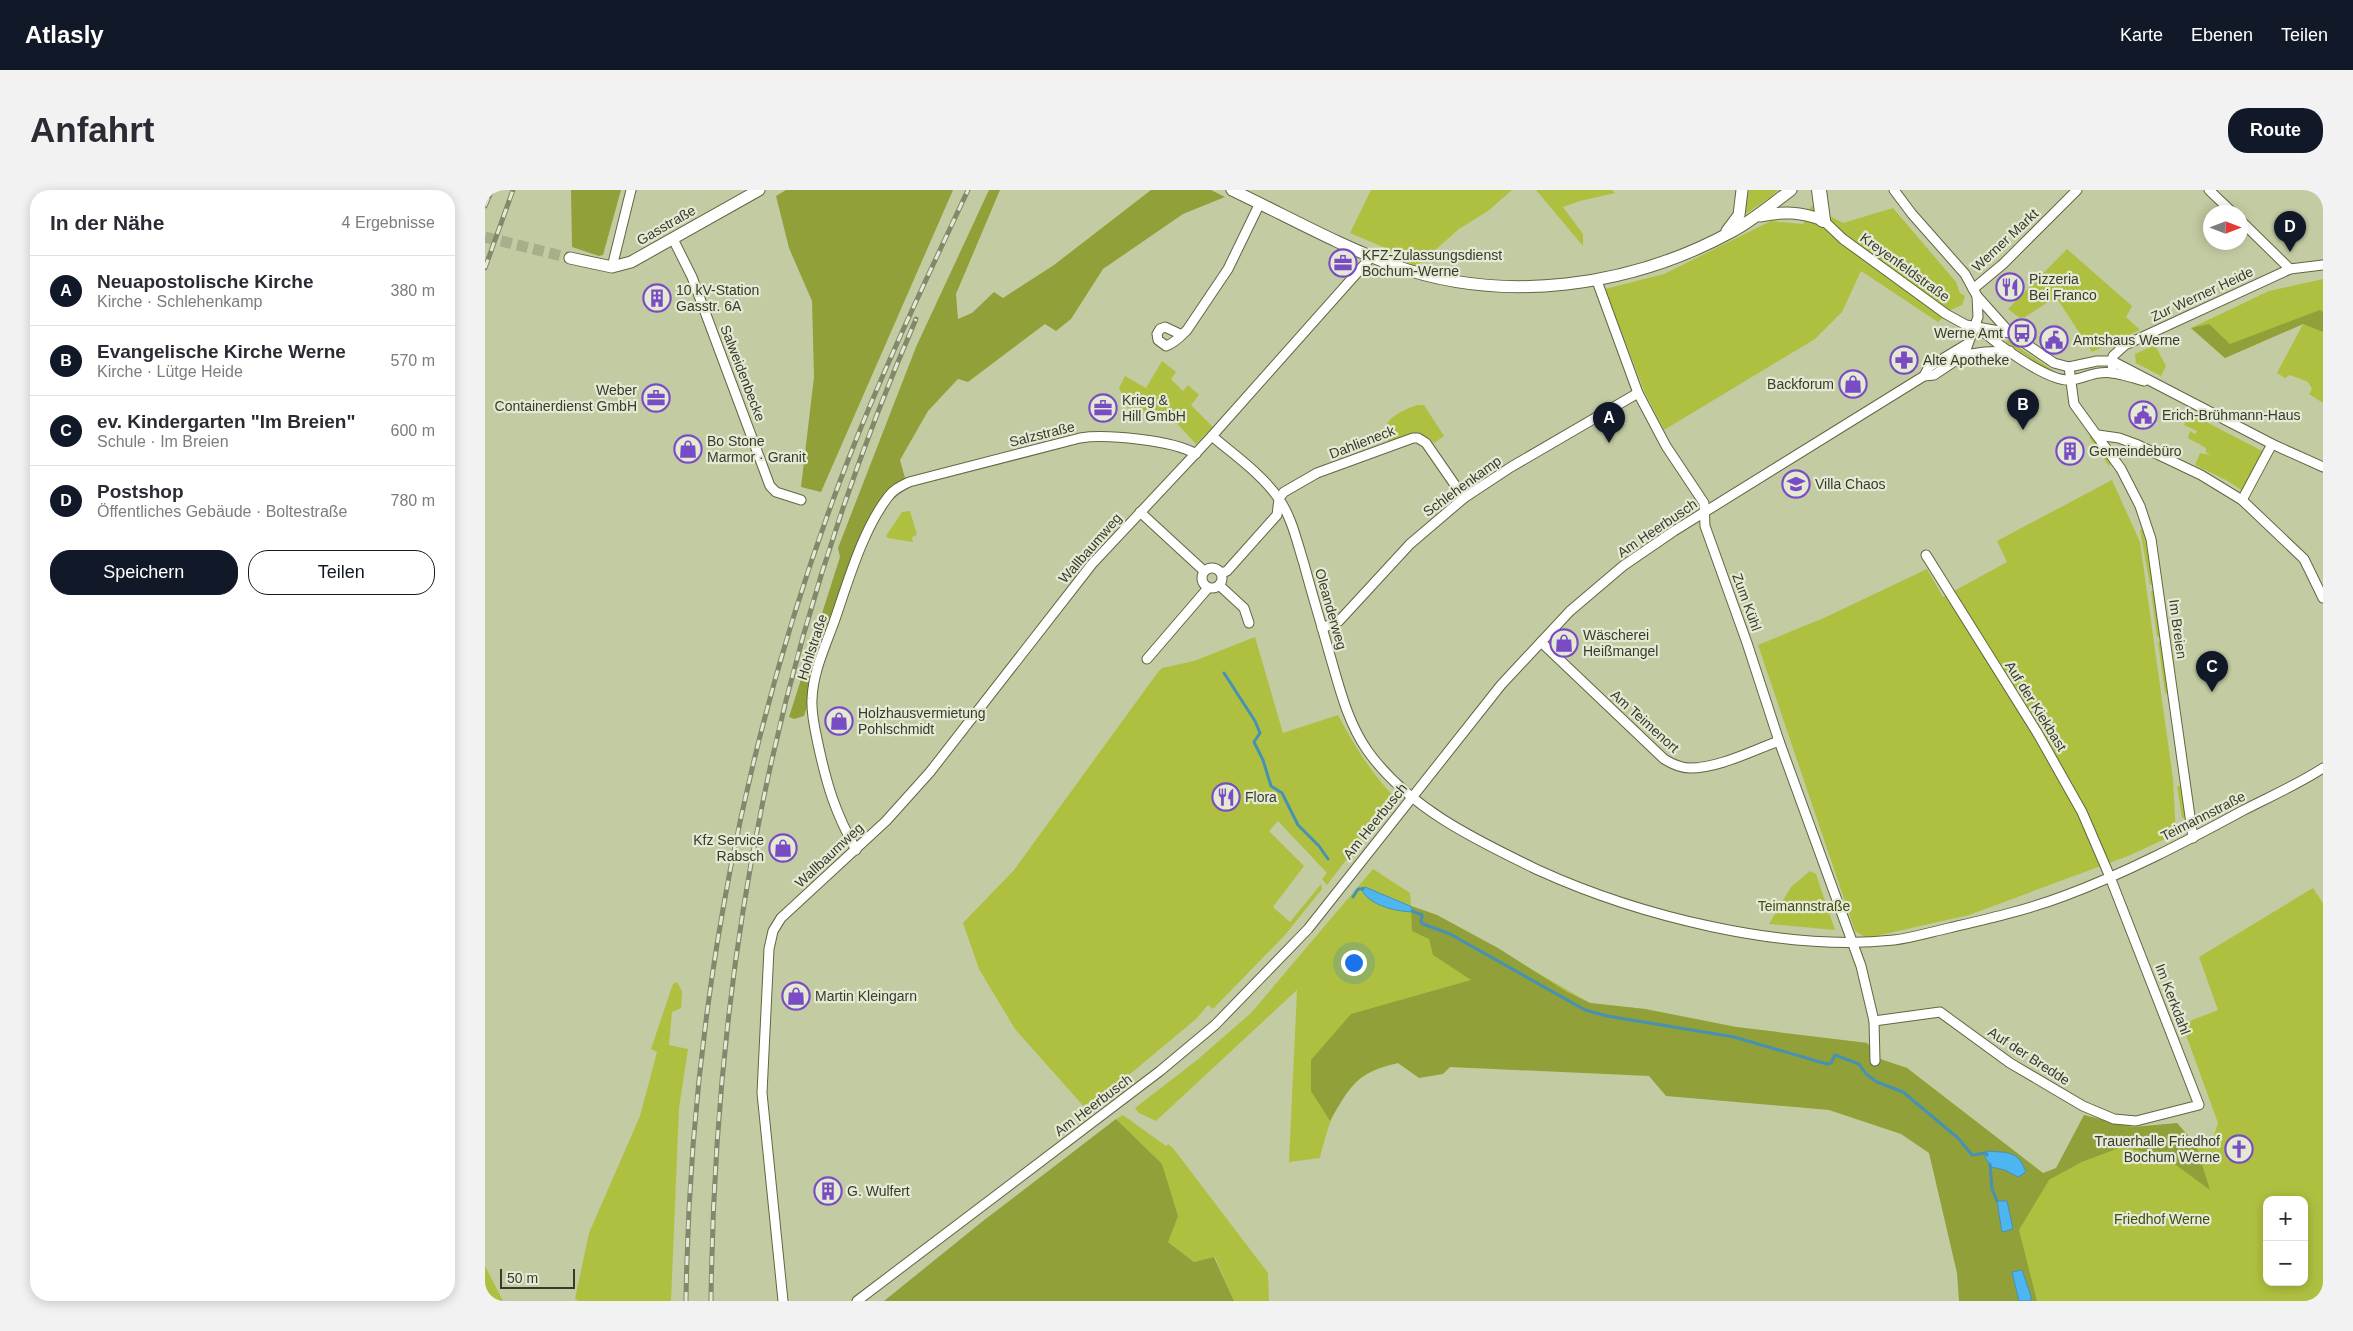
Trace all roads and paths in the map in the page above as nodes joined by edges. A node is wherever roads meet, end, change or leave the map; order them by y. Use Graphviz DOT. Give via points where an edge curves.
graph roads {
  1 [pos="631,190"];
  2 [pos="759,190"];
  3 [pos="1232,190"];
  4 [pos="1742,190"];
  5 [pos="1791,190"];
  6 [pos="1819,190"];
  7 [pos="1894,190"];
  8 [pos="2077,190"];
  9 [pos="2211,190"];
  10 [pos="1260,203"];
  11 [pos="2225,205"];
  12 [pos="1754,217"];
  13 [pos="1823,220"];
  14 [pos="2248,228"];
  15 [pos="1723,236"];
  16 [pos="673,239"];
  17 [pos="1372,256"];
  18 [pos="570,258"];
  19 [pos="2323,264"];
  20 [pos="612,267"];
  21 [pos="2290,269"];
  22 [pos="1597,281"];
  23 [pos="1975,292"];
  24 [pos="1976,326"];
  25 [pos="2010,333"];
  26 [pos="1182,334"];
  27 [pos="1967,344"];
  28 [pos="2010,351"];
  29 [pos="1964,355"];
  30 [pos="2112,361"];
  31 [pos="2069,367"];
  32 [pos="2112,373"];
  33 [pos="1924,376"];
  34 [pos="2070,380"];
  35 [pos="2148,382"];
  36 [pos="1638,393"];
  37 [pos="2098,435"];
  38 [pos="1213,436"];
  39 [pos="2273,444"];
  40 [pos="1195,454"];
  41 [pos="2323,467"];
  42 [pos="897,488"];
  43 [pos="1279,498"];
  44 [pos="1465,498"];
  45 [pos="801,500"];
  46 [pos="2242,500"];
  47 [pos="1140,512"];
  48 [pos="1704,513"];
  49 [pos="1926,555"];
  50 [pos="1204,571"];
  51 [pos="1221,573"];
  52 [pos="1219,585"];
  53 [pos="1208,588"];
  54 [pos="2323,598"];
  55 [pos="1249,623"];
  56 [pos="1323,628"];
  57 [pos="1541,642"];
  58 [pos="1147,659"];
  59 [pos="1779,740"];
  60 [pos="2323,768"];
  61 [pos="1412,797"];
  62 [pos="2193,838"];
  63 [pos="856,850"];
  64 [pos="2110,877"];
  65 [pos="1851,942"];
  66 [pos="1874,1022"];
  67 [pos="1875,1062"];
  68 [pos="2173,1114"];
  69 [pos="783,1301"];
  70 [pos="857,1301"];
  1 -- 20 [label="street"];
  2 -- 16 [label="street, Gasstraße"];
  3 -- 10 [label="street"];
  4 -- 15 [label="street" via="1739,215"];
  5 -- 12 [label="street"];
  6 -- 13 [label="main road"];
  7 -- 23 [label="street, Kreyenfeldstraße" via="1965,274"];
  8 -- 23 [label="street, Werner Markt"];
  9 -- 11 [label="street"];
  10 -- 17 [label="street"];
  10 -- 26 [label="street" via="1216,288"];
  12 -- 13 [label="street" via="1790,211"];
  12 -- 15 [label="street"];
  13 -- 24 [label="street, Kreyenfeldstraße" via="1946,314 1966,325"];
  14 -- 21 [label="street"];
  15 -- 22 [label="street" via="1649,267"];
  16 -- 20 [label="street, Gasstraße" via="631,262"];
  16 -- 45 [label="street, Salweidenbecke" via="692,277 771,486 776,492"];
  17 -- 22 [label="street" via="1405,269 1482,284 1516,286"];
  17 -- 38 [label="street, Wallbaumweg"];
  18 -- 20 [label="street"];
  19 -- 21 [label="street, Zur Werner Heide"];
  21 -- 30 [label="street, Zur Werner Heide" via="2125,345"];
  22 -- 36 [label="street, Zum Kühl"];
  23 -- 24 [label="street"];
  23 -- 25 [label="street, Kreyenfeldstraße"];
  24 -- 25 [label="street, Kreyenfeldstraße"];
  24 -- 27 [label="street"];
  24 -- 28 [label="street, Kreyenfeldstraße"];
  25 -- 31 [label="street, Kreyenfeldstraße" via="2054,363"];
  27 -- 29 [label="street"];
  27 -- 33 [label="street, Am Heerbusch" via="1929,368"];
  28 -- 29 [label="street"];
  28 -- 34 [label="street, Kreyenfeldstraße" via="2045,374"];
  29 -- 33 [label="street, Am Heerbusch" via="1934,375"];
  30 -- 31 [label="street, Kreyenfeldstraße"];
  30 -- 32 [label="street"];
  30 -- 35 [label="street, Kreyenfeldstraße" via="2137,372"];
  31 -- 34 [label="street, Im Breien"];
  32 -- 34 [label="street, Kreyenfeldstraße"];
  32 -- 35 [label="street, Kreyenfeldstraße"];
  33 -- 48 [label="street, Am Heerbusch"];
  34 -- 37 [label="street, Im Breien" via="2074,404"];
  35 -- 39 [label="street, Kreyenfeldstraße"];
  36 -- 44 [label="street, Schlehenkamp" via="1511,467"];
  36 -- 48 [label="street, Zum Kühl" via="1665,446 1704,503"];
  37 -- 46 [label="street" via="2137,445 2201,474"];
  37 -- 62 [label="street, Im Breien" via="2131,487 2151,539"];
  38 -- 40 [label="street, Wallbaumweg"];
  38 -- 43 [label="street, Oleanderweg"];
  39 -- 41 [label="street, Kreyenfeldstraße"];
  39 -- 46 [label="street"];
  40 -- 42 [label="street, Salzstraße" via="1178,446 1094,436"];
  40 -- 47 [label="street, Wallbaumweg"];
  42 -- 63 [label="street, Hohlstraße" via="883,505 853,568 817,669 812,698 812,715 827,784 838,818"];
  43 -- 44 [label="street, Dahlieneck" via="1317,473 1413,438 1427,444"];
  43 -- 51 [label="street" via="1277,515 1227,571"];
  43 -- 56 [label="street, Oleanderweg" via="1291,522"];
  44 -- 56 [label="street, Schlehenkamp" via="1410,544 1339,621"];
  46 -- 54 [label="street" via="2305,559"];
  47 -- 50 [label="street, Wallbaumweg"];
  47 -- 63 [label="street, Wallbaumweg" via="1070,591 930,772"];
  48 -- 57 [label="street, Am Heerbusch" via="1623,566 1570,611"];
  48 -- 59 [label="street, Zum Kühl" via="1705,526"];
  49 -- 64 [label="street, Auf der Kiekbast" via="2067,783"];
  50 -- 51 [label="street" via="1213,568"];
  50 -- 53 [label="street" via="1202,580"];
  51 -- 52 [label="street"];
  52 -- 53 [label="street"];
  52 -- 55 [label="street" via="1244,608"];
  53 -- 58 [label="street"];
  56 -- 61 [label="street, Oleanderweg" via="1345,706 1355,728 1379,766"];
  57 -- 59 [label="street, Am Teimenort" via="1664,760 1677,766 1711,765"];
  57 -- 61 [label="street, Am Heerbusch" via="1501,685"];
  59 -- 65 [label="street, Zum Kühl"];
  60 -- 62 [label="street, Teimannstraße"];
  61 -- 65 [label="street, Teimannstraße" via="1443,820 1510,856 1564,882 1629,904 1692,922 1763,936"];
  61 -- 70 [label="street, Am Heerbusch" via="1308,929 1215,1025 1160,1071"];
  62 -- 64 [label="street, Teimannstraße"];
  63 -- 69 [label="street, Wallbaumweg" via="781,918 773,930 769,949 762,1093"];
  64 -- 65 [label="street, Teimannstraße" via="2062,897 1973,923 1896,940"];
  64 -- 68 [label="street, Im Kerkdahl" via="2199,1105"];
  65 -- 66 [label="street, Zum Kühl" via="1861,966"];
  66 -- 67 [label="street, Zum Kühl"];
  66 -- 68 [label="street, Auf der Bredde" via="1941,1012 2011,1063 2092,1110 2114,1119 2136,1121"];
}
